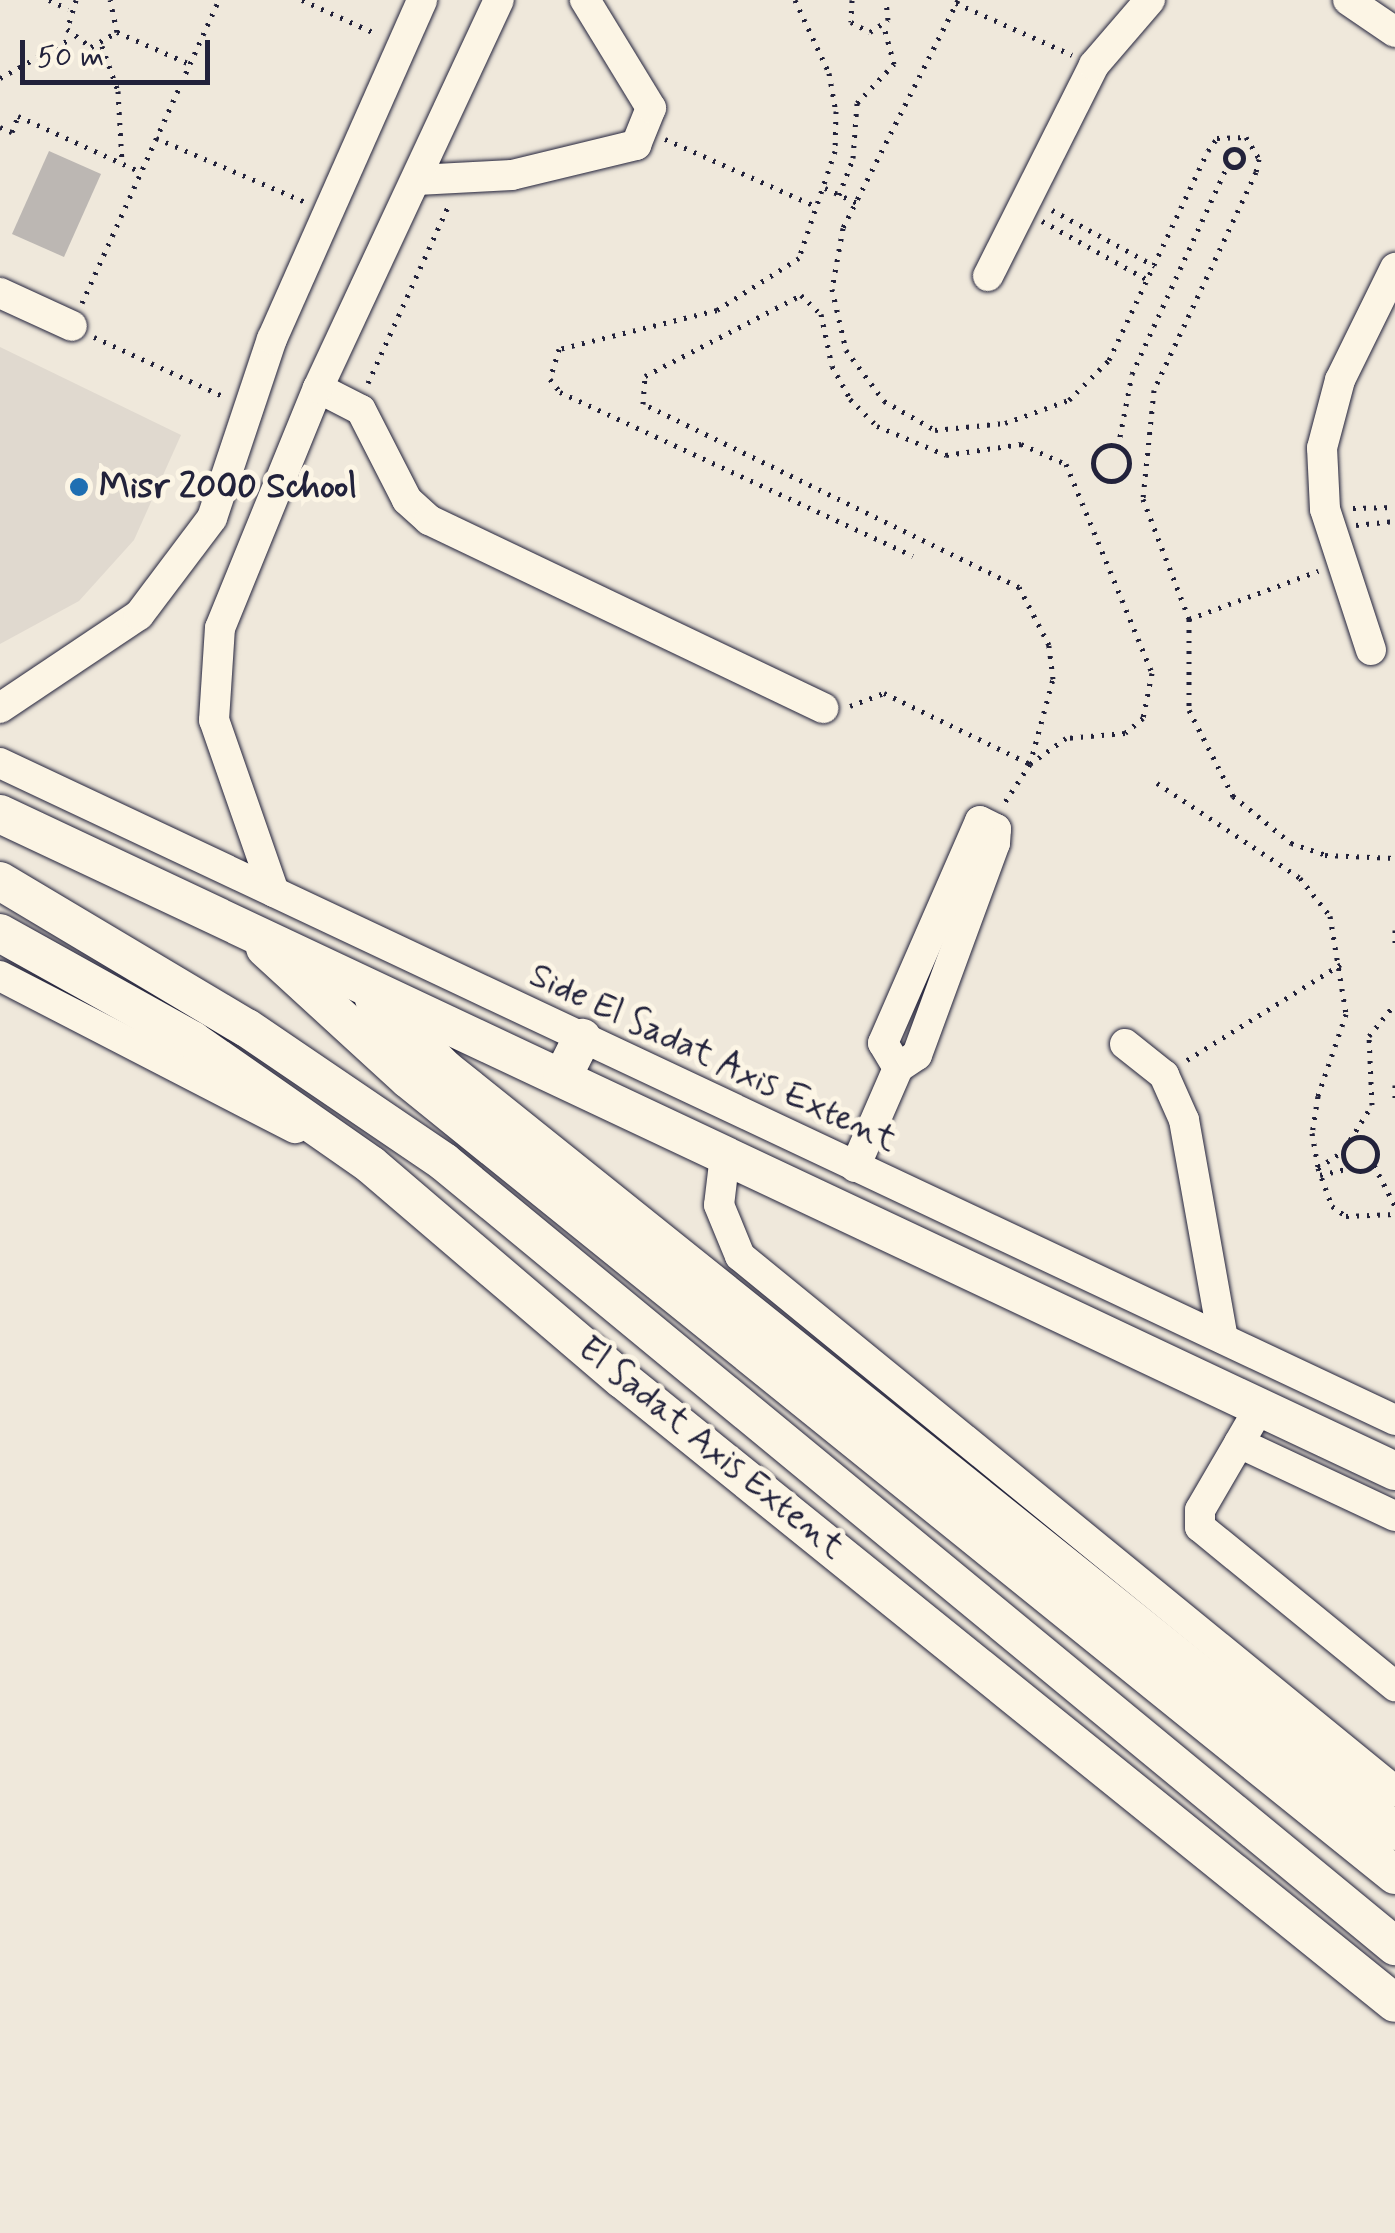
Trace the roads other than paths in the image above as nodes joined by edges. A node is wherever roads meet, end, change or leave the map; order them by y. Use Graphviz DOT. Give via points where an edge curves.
graph roads {
  1 [pos="422,0"];
  2 [pos="500,0"];
  3 [pos="585,0"];
  4 [pos="1150,0"];
  5 [pos="1348,0"];
  6 [pos="1395,32"];
  7 [pos="417,180"];
  8 [pos="1395,268"];
  9 [pos="988,276"];
  10 [pos="0,293"];
  11 [pos="72,326"];
  12 [pos="318,388"];
  13 [pos="212,518"];
  14 [pos="254,538"];
  15 [pos="1371,650"];
  16 [pos="0,708"];
  17 [pos="823,708"];
  18 [pos="0,762"];
  19 [pos="0,814"];
  20 [pos="992,824"];
  21 [pos="0,881"];
  22 [pos="274,892"];
  23 [pos="247,930"];
  24 [pos="0,933"];
  25 [pos="0,976"];
  26 [pos="361,984"];
  27 [pos="582,1038"];
  28 [pos="1125,1044"];
  29 [pos="562,1078"];
  30 [pos="726,1155"];
  31 [pos="371,1165"];
  32 [pos="855,1168"];
  33 [pos="1223,1339"];
  34 [pos="1260,1407"];
  35 [pos="1395,1420"];
  36 [pos="1239,1443"];
  37 [pos="1395,1471"];
  38 [pos="1395,1516"];
  39 [pos="1395,1686"];
  40 [pos="1394,1788"];
  41 [pos="1395,1831"];
  42 [pos="1395,1875"];
  43 [pos="1395,1946"];
  44 [pos="1395,2003"];
  1 -- 13 [label="street" via="247,408 238,454"];
  2 -- 7 [label="street"];
  3 -- 7 [label="street" via="652,108 648,131 621,152 460,181"];
  4 -- 9 [label="street" via="1094,66"];
  5 -- 6 [label="street"];
  7 -- 12 [label="street"];
  8 -- 15 [label="street" via="1327,420 1329,519"];
  10 -- 11 [label="street"];
  12 -- 14 [label="street"];
  12 -- 17 [label="street" via="370,420 407,500 428,520"];
  13 -- 14 [label="street"];
  13 -- 16 [label="street" via="139,615"];
  14 -- 22 [label="street" via="220,628 214,720"];
  18 -- 22 [label="street, Side El Sadat Axis Extent"];
  19 -- 23 [label="main road"];
  20 -- 32 [label="street" via="980,821 972,832 883,1043 898,1068"];
  21 -- 43 [label="main road, El Sadat Axis Extent" via="247,1028 444,1162"];
  22 -- 27 [label="street, Side El Sadat Axis Extent"];
  23 -- 26 [label="main road"];
  23 -- 42 [label="main road" via="320,1005"];
  24 -- 31 [label="main road, El Sadat Axis Extent" via="192,1040"];
  25 -- 31 [label="street"];
  26 -- 29 [label="main road"];
  26 -- 41 [label="main road" via="446,1069"];
  27 -- 29 [label="main road"];
  27 -- 32 [label="street, Side El Sadat Axis Extent"];
  28 -- 33 [label="street" via="1164,1075 1188,1140"];
  29 -- 30 [label="main road"];
  30 -- 34 [label="main road"];
  30 -- 40 [label="street" via="718,1205 740,1256"];
  31 -- 44 [label="main road, El Sadat Axis Extent" via="622,1379"];
  32 -- 33 [label="street, Side El Sadat Axis Extent"];
  33 -- 35 [label="street, Side El Sadat Axis Extent"];
  34 -- 36 [label="street"];
  34 -- 37 [label="main road"];
  36 -- 38 [label="street"];
  36 -- 39 [label="street" via="1200,1510 1204,1533"];
}
